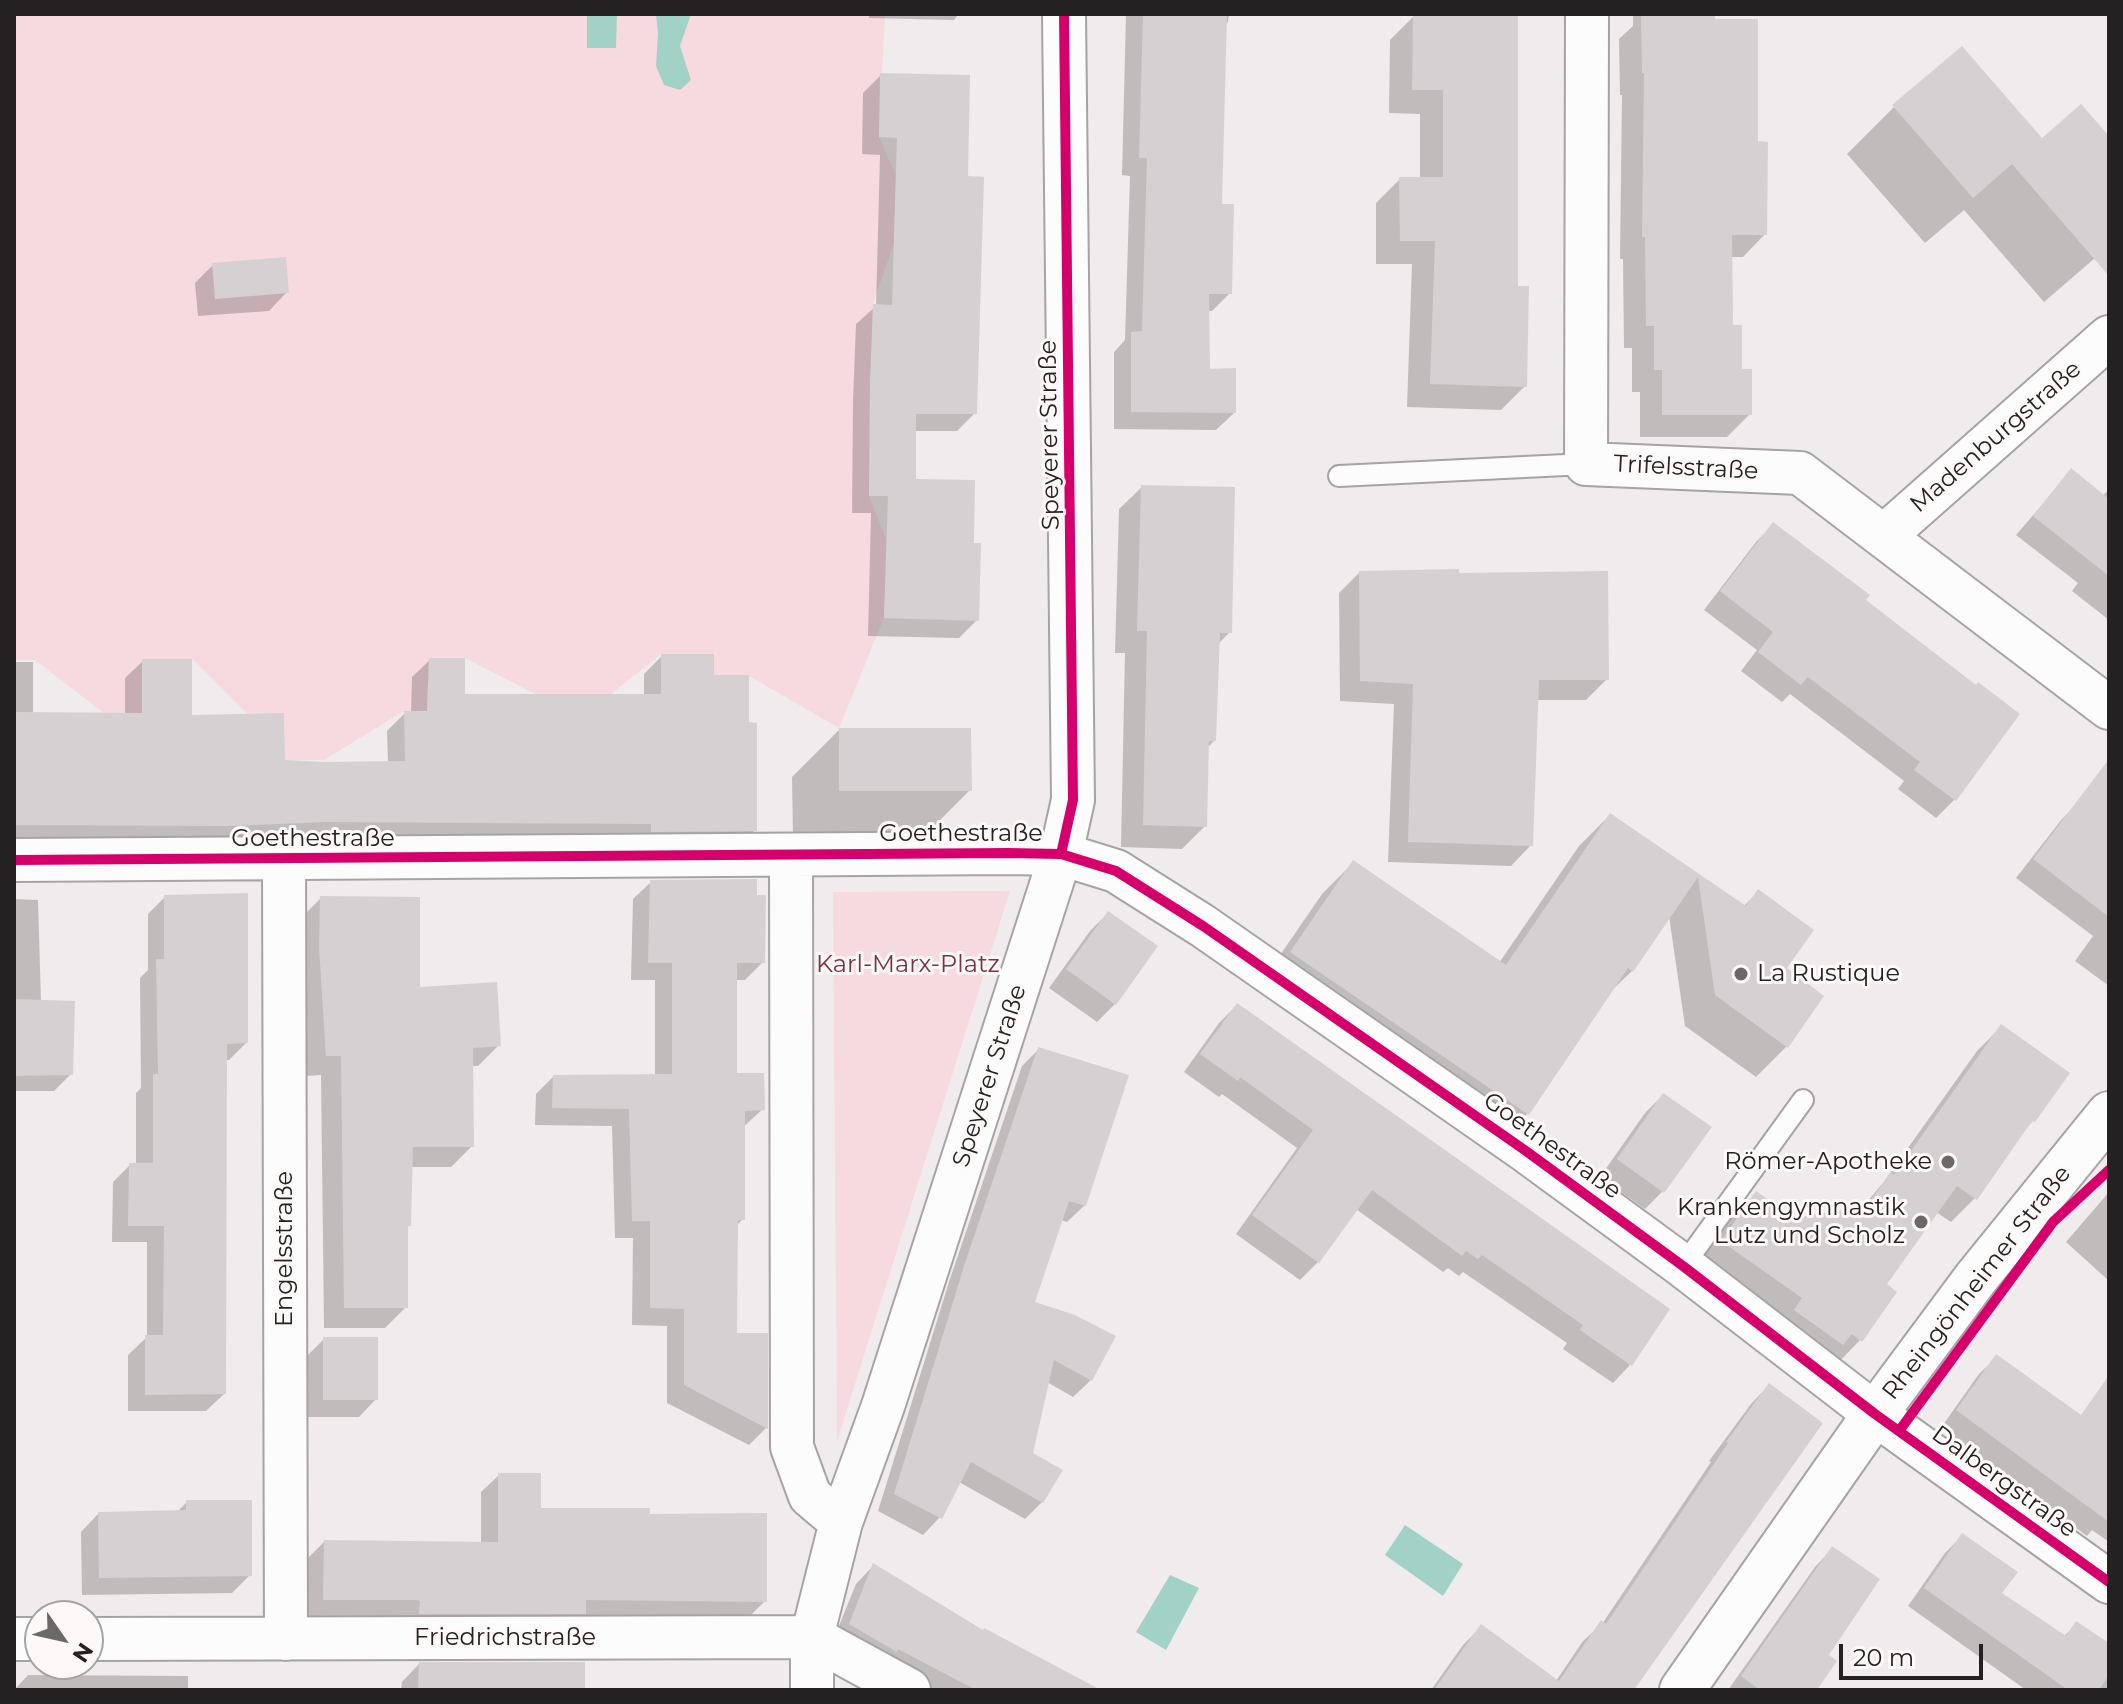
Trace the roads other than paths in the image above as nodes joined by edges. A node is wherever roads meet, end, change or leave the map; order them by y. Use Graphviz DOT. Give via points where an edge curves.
graph roads {
  1 [pos="1064,14"];
  2 [pos="1587,14"];
  3 [pos="2109,337"];
  4 [pos="1586,464"];
  5 [pos="1339,476"];
  6 [pos="1884,536"];
  7 [pos="2109,708"];
  8 [pos="1061,854"];
  9 [pos="791,855"];
  10 [pos="14,860"];
  11 [pos="284,860"];
  12 [pos="1803,1100"];
  13 [pos="2109,1114"];
  14 [pos="1683,1266"];
  15 [pos="1875,1414"];
  16 [pos="841,1522"];
  17 [pos="2109,1582"];
  18 [pos="812,1637"];
  19 [pos="104,1639"];
  20 [pos="286,1639"];
  21 [pos="812,1690"];
  22 [pos="909,1690"];
  23 [pos="1682,1690"];
  1 -- 8 [label="street, Speyerer Straße" via="1073,800"];
  2 -- 4 [label="street, Trifelsstraße"];
  3 -- 6 [label="street, Madenburgstraße"];
  4 -- 5 [label="lane"];
  4 -- 6 [label="street, Trifelsstraße" via="1800,473"];
  6 -- 7 [label="street, Trifelsstraße"];
  8 -- 9 [label="street, Goethestraße"];
  8 -- 14 [label="street, Goethestraße" via="1116,871 1203,926"];
  8 -- 16 [label="street, Speyerer Straße"];
  9 -- 11 [label="street, Goethestraße"];
  9 -- 16 [label="street" via="792,1447 810,1496"];
  10 -- 11 [label="street, Goethestraße"];
  11 -- 20 [label="street, Engelsstraße"];
  12 -- 14 [label="lane"];
  13 -- 15 [label="street, Rheingönheimer Straße" via="1976,1278"];
  14 -- 15 [label="street, Goethestraße"];
  15 -- 17 [label="street, Dalbergstraße"];
  15 -- 23 [label="street, Rheingönheimer Straße"];
  16 -- 18 [label="street, Speyerer Straße"];
  18 -- 20 [label="street, Friedrichstraße"];
  18 -- 21 [label="street, Speyerer Straße"];
  18 -- 22 [label="street, Friedrichstraße"];
  19 -- 20 [label="street, Friedrichstraße"];
}
